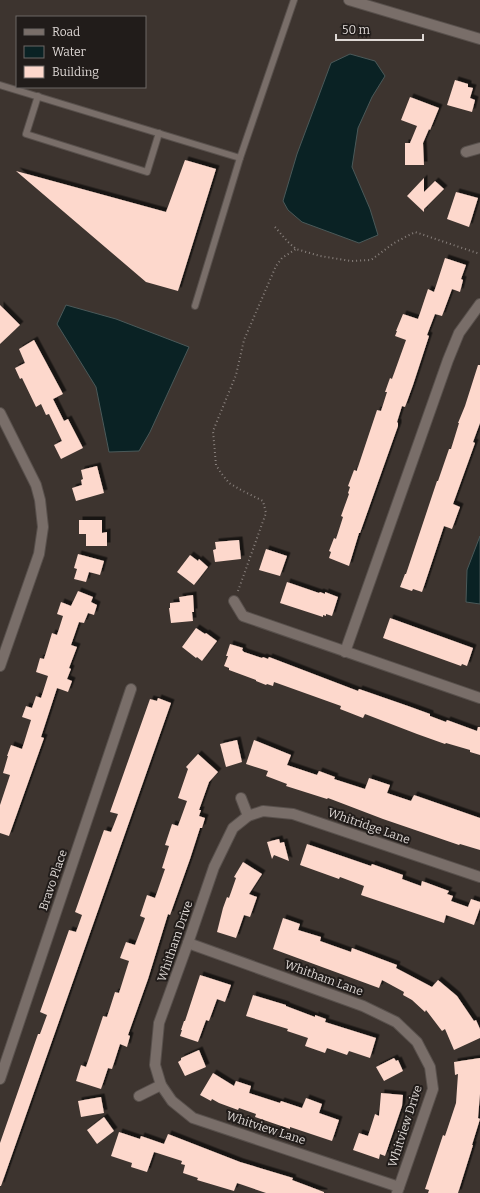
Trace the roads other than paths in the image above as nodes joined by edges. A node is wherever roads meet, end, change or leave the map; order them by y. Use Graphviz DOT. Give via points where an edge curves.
graph roads {
  1 [pos="294,0"];
  2 [pos="349,0"];
  3 [pos="480,39"];
  4 [pos="0,85"];
  5 [pos="38,96"];
  6 [pos="159,133"];
  7 [pos="480,148"];
  8 [pos="466,152"];
  9 [pos="240,158"];
  10 [pos="480,304"];
  11 [pos="195,306"];
  12 [pos="0,413"];
  13 [pos="234,601"];
  14 [pos="345,652"];
  15 [pos="0,666"];
  16 [pos="131,689"];
  17 [pos="480,698"];
  18 [pos="241,798"];
  19 [pos="248,816"];
  20 [pos="480,877"];
  21 [pos="188,943"];
  22 [pos="430,1067"];
  23 [pos="0,1079"];
  24 [pos="161,1085"];
  25 [pos="139,1096"];
  26 [pos="398,1190"];
  1 -- 9 [label="lane"];
  2 -- 3 [label="street"];
  4 -- 5 [label="lane"];
  5 -- 6 [label="lane"];
  5 -- 6 [label="lane" via="26,134 147,172"];
  6 -- 9 [label="lane"];
  7 -- 8 [label="street"];
  9 -- 11 [label="lane"];
  10 -- 14 [label="street" via="459,333 448,360"];
  12 -- 15 [label="street" via="36,485 43,527 37,559"];
  13 -- 14 [label="street" via="243,616"];
  14 -- 17 [label="street"];
  16 -- 23 [label="street, Bravo Place"];
  18 -- 19 [label="street"];
  19 -- 20 [label="street, Whitridge Lane" via="263,812 293,814"];
  19 -- 21 [label="street, Whitham Drive" via="233,828 221,851"];
  21 -- 22 [label="street, Whitham Lane" via="363,1006 396,1022 417,1042"];
  21 -- 24 [label="street, Whitham Drive" via="159,1023 155,1064"];
  22 -- 26 [label="street, Whitview Drive" via="433,1089"];
  24 -- 25 [label="street"];
  24 -- 26 [label="street, Whitview Lane" via="172,1101 193,1118"];
}
